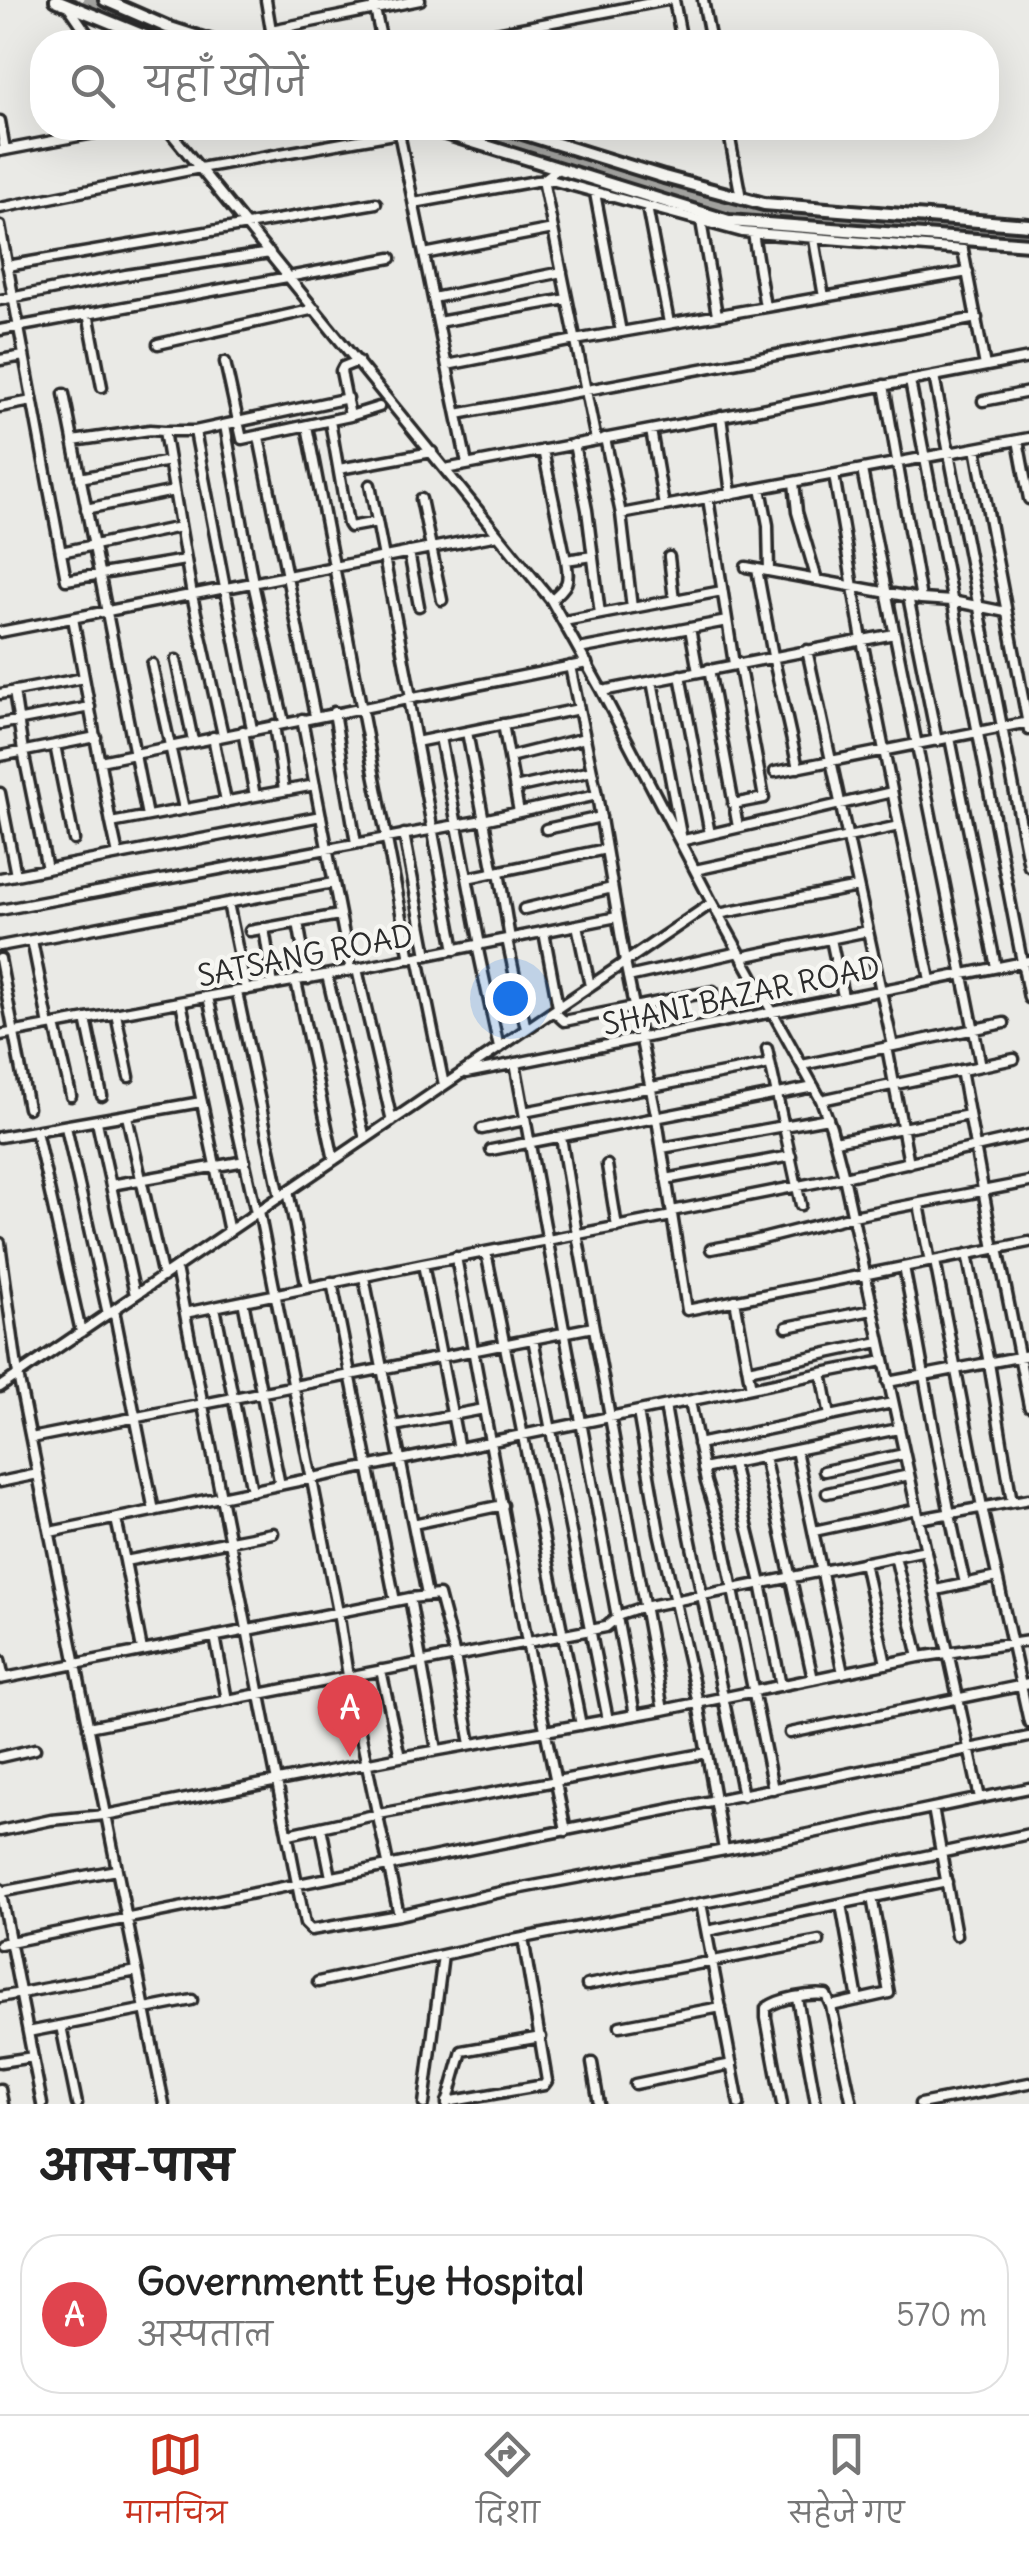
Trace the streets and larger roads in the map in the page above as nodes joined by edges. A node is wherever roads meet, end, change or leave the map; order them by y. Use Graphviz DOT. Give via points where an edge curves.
graph roads {
  1 [pos="106,0"];
  2 [pos="266,0"];
  3 [pos="420,0"];
  4 [pos="670,0"];
  5 [pos="703,0"];
  6 [pos="63,2"];
  7 [pos="374,4"];
  8 [pos="84,30"];
  9 [pos="130,30"];
  10 [pos="176,30"];
  11 [pos="271,30"];
  12 [pos="379,30"];
  13 [pos="516,30"];
  14 [pos="679,30"];
  15 [pos="709,30"];
  16 [pos="0,120"];
  17 [pos="56,140"];
  18 [pos="178,140"];
  19 [pos="347,140"];
  20 [pos="401,140"];
  21 [pos="468,140"];
  22 [pos="557,140"];
  23 [pos="730,140"];
  24 [pos="2,150"];
  25 [pos="200,168"];
  26 [pos="560,168"];
  27 [pos="544,180"];
  28 [pos="595,193"];
  29 [pos="741,198"];
  30 [pos="376,203"];
  31 [pos="414,203"];
  32 [pos="647,207"];
  33 [pos="0,208"];
  34 [pos="702,221"];
  35 [pos="1029,224"];
  36 [pos="0,226"];
  37 [pos="248,226"];
  38 [pos="553,229"];
  39 [pos="753,233"];
  40 [pos="814,239"];
  41 [pos="1029,244"];
  42 [pos="962,245"];
  43 [pos="270,253"];
  44 [pos="424,254"];
  45 [pos="391,258"];
  46 [pos="8,266"];
  47 [pos="562,272"];
  48 [pos="968,272"];
  49 [pos="290,278"];
  50 [pos="824,296"];
  51 [pos="13,298"];
  52 [pos="433,298"];
  53 [pos="567,299"];
  54 [pos="0,300"];
  55 [pos="765,307"];
  56 [pos="315,309"];
  57 [pos="88,313"];
  58 [pos="716,315"];
  59 [pos="976,318"];
  60 [pos="438,322"];
  61 [pos="669,324"];
  62 [pos="18,326"];
  63 [pos="0,330"];
  64 [pos="621,332"];
  65 [pos="575,340"];
  66 [pos="158,344"];
  67 [pos="24,356"];
  68 [pos="1029,358"];
  69 [pos="0,360"];
  70 [pos="226,362"];
  71 [pos="358,362"];
  72 [pos="447,365"];
  73 [pos="986,366"];
  74 [pos="934,376"];
  75 [pos="910,380"];
  76 [pos="884,386"];
  77 [pos="102,387"];
  78 [pos="586,390"];
  79 [pos="1029,392"];
  80 [pos="64,394"];
  81 [pos="348,398"];
  82 [pos="32,400"];
  83 [pos="982,401"];
  84 [pos="380,407"];
  85 [pos="0,408"];
  86 [pos="457,414"];
  87 [pos="350,416"];
  88 [pos="721,416"];
  89 [pos="330,420"];
  90 [pos="238,422"];
  91 [pos="225,424"];
  92 [pos="307,426"];
  93 [pos="651,430"];
  94 [pos="164,431"];
  95 [pos="195,431"];
  96 [pos="259,436"];
  97 [pos="1029,438"];
  98 [pos="601,439"];
  99 [pos="1018,440"];
  100 [pos="73,441"];
  101 [pos="574,444"];
  102 [pos="976,448"];
  103 [pos="542,450"];
  104 [pos="432,452"];
  105 [pos="950,453"];
  106 [pos="925,458"];
  107 [pos="169,462"];
  108 [pos="897,463"];
  109 [pos="467,464"];
  110 [pos="339,469"];
  111 [pos="446,469"];
  112 [pos="862,470"];
  113 [pos="1026,470"];
  114 [pos="834,475"];
  115 [pos="80,478"];
  116 [pos="794,482"];
  117 [pos="370,486"];
  118 [pos="761,488"];
  119 [pos="174,492"];
  120 [pos="731,494"];
  121 [pos="708,498"];
  122 [pos="421,499"];
  123 [pos="1029,499"];
  124 [pos="664,506"];
  125 [pos="86,509"];
  126 [pos="621,514"];
  127 [pos="377,522"];
  128 [pos="180,528"];
  129 [pos="498,534"];
  130 [pos="93,546"];
  131 [pos="432,548"];
  132 [pos="61,552"];
  133 [pos="409,552"];
  134 [pos="593,556"];
  135 [pos="669,556"];
  136 [pos="384,557"];
  137 [pos="186,560"];
  138 [pos="566,560"];
  139 [pos="334,567"];
  140 [pos="746,567"];
  141 [pos="757,569"];
  142 [pos="769,571"];
  143 [pos="98,574"];
  144 [pos="288,576"];
  145 [pos="817,580"];
  146 [pos="252,583"];
  147 [pos="853,586"];
  148 [pos="224,588"];
  149 [pos="722,591"];
  150 [pos="886,592"];
  151 [pos="192,595"];
  152 [pos="908,596"];
  153 [pos="921,599"];
  154 [pos="442,600"];
  155 [pos="551,600"];
  156 [pos="674,600"];
  157 [pos="952,601"];
  158 [pos="419,606"];
  159 [pos="978,606"];
  160 [pos="632,608"];
  161 [pos="106,612"];
  162 [pos="1006,612"];
  163 [pos="600,614"];
  164 [pos="73,618"];
  165 [pos="727,620"];
  166 [pos="564,621"];
  167 [pos="690,628"];
  168 [pos="0,632"];
  169 [pos="894,634"];
  170 [pos="862,640"];
  171 [pos="579,649"];
  172 [pos="806,650"];
  173 [pos="772,656"];
  174 [pos="176,660"];
  175 [pos="587,663"];
  176 [pos="152,664"];
  177 [pos="736,664"];
  178 [pos="570,666"];
  179 [pos="709,670"];
  180 [pos="698,672"];
  181 [pos="680,675"];
  182 [pos="84,678"];
  183 [pos="652,681"];
  184 [pos="14,691"];
  185 [pos="602,691"];
  186 [pos="0,694"];
  187 [pos="409,698"];
  188 [pos="90,706"];
  189 [pos="363,706"];
  190 [pos="579,708"];
  191 [pos="334,712"];
  192 [pos="315,716"];
  193 [pos="302,719"];
  194 [pos="18,721"];
  195 [pos="284,722"];
  196 [pos="0,724"];
  197 [pos="503,724"];
  198 [pos="274,725"];
  199 [pos="1028,725"];
  200 [pos="1002,728"];
  201 [pos="248,730"];
  202 [pos="467,732"];
  203 [pos="978,732"];
  204 [pos="218,736"];
  205 [pos="96,737"];
  206 [pos="440,737"];
  207 [pos="585,738"];
  208 [pos="950,738"];
  209 [pos="936,740"];
  210 [pos="193,742"];
  211 [pos="416,742"];
  212 [pos="55,745"];
  213 [pos="916,745"];
  214 [pos="172,746"];
  215 [pos="23,751"];
  216 [pos="884,751"];
  217 [pos="136,754"];
  218 [pos="0,756"];
  219 [pos="509,757"];
  220 [pos="100,761"];
  221 [pos="831,762"];
  222 [pos="798,768"];
  223 [pos="592,772"];
  224 [pos="775,772"];
  225 [pos="315,784"];
  226 [pos="514,788"];
  227 [pos="284,790"];
  228 [pos="892,792"];
  229 [pos="0,794"];
  230 [pos="597,795"];
  231 [pos="255,796"];
  232 [pos="226,802"];
  233 [pos="733,804"];
  234 [pos="840,804"];
  235 [pos="184,810"];
  236 [pos="519,812"];
  237 [pos="147,816"];
  238 [pos="321,816"];
  239 [pos="600,817"];
  240 [pos="484,820"];
  241 [pos="111,823"];
  242 [pos="456,824"];
  243 [pos="899,826"];
  244 [pos="431,828"];
  245 [pos="738,828"];
  246 [pos="546,829"];
  247 [pos="404,834"];
  248 [pos="710,834"];
  249 [pos="387,837"];
  250 [pos="848,838"];
  251 [pos="74,840"];
  252 [pos="681,840"];
  253 [pos="356,843"];
  254 [pos="327,848"];
  255 [pos="606,849"];
  256 [pos="118,855"];
  257 [pos="1029,866"];
  258 [pos="47,868"];
  259 [pos="695,870"];
  260 [pos="496,872"];
  261 [pos="16,874"];
  262 [pos="0,878"];
  263 [pos="467,878"];
  264 [pos="333,883"];
  265 [pos="858,886"];
  266 [pos="612,888"];
  267 [pos="228,903"];
  268 [pos="712,903"];
  269 [pos="0,910"];
  270 [pos="524,910"];
  271 [pos="718,914"];
  272 [pos="339,915"];
  273 [pos="617,917"];
  274 [pos="298,922"];
  275 [pos="577,925"];
  276 [pos="264,928"];
  277 [pos="250,931"];
  278 [pos="868,931"];
  279 [pos="544,932"];
  280 [pos="508,939"];
  281 [pos="831,939"];
  282 [pos="32,940"];
  283 [pos="478,945"];
  284 [pos="0,946"];
  285 [pos="455,950"];
  286 [pos="741,954"];
  287 [pos="418,957"];
  288 [pos="0,959"];
  289 [pos="1026,961"];
  290 [pos="625,962"];
  291 [pos="996,967"];
  292 [pos="354,970"];
  293 [pos="963,973"];
  294 [pos="328,975"];
  295 [pos="628,977"];
  296 [pos="308,978"];
  297 [pos="930,980"];
  298 [pos="296,981"];
  299 [pos="273,985"];
  300 [pos="590,986"];
  301 [pos="880,989"];
  302 [pos="242,991"];
  303 [pos="713,991"];
  304 [pos="843,996"];
  305 [pos="208,997"];
  306 [pos="1029,998"];
  307 [pos="180,1002"];
  308 [pos="635,1008"];
  309 [pos="556,1009"];
  310 [pos="771,1010"];
  311 [pos="116,1014"];
  312 [pos="86,1019"];
  313 [pos="1004,1023"];
  314 [pos="52,1025"];
  315 [pos="975,1029"];
  316 [pos="526,1030"];
  317 [pos="13,1032"];
  318 [pos="0,1034"];
  319 [pos="641,1039"];
  320 [pos="890,1047"];
  321 [pos="499,1048"];
  322 [pos="767,1049"];
  323 [pos="1014,1059"];
  324 [pos="515,1064"];
  325 [pos="770,1064"];
  326 [pos="802,1065"];
  327 [pos="981,1066"];
  328 [pos="961,1070"];
  329 [pos="461,1074"];
  330 [pos="130,1077"];
  331 [pos="894,1084"];
  332 [pos="444,1085"];
  333 [pos="651,1087"];
  334 [pos="814,1087"];
  335 [pos="777,1095"];
  336 [pos="70,1096"];
  337 [pos="102,1096"];
  338 [pos="821,1100"];
  339 [pos="202,1102"];
  340 [pos="28,1108"];
  341 [pos="970,1115"];
  342 [pos="127,1116"];
  343 [pos="524,1116"];
  344 [pos="828,1118"];
  345 [pos="657,1119"];
  346 [pos="392,1120"];
  347 [pos="97,1122"];
  348 [pos="66,1126"];
  349 [pos="784,1127"];
  350 [pos="903,1128"];
  351 [pos="482,1129"];
  352 [pos="36,1131"];
  353 [pos="1029,1135"];
  354 [pos="0,1137"];
  355 [pos="562,1137"];
  356 [pos="364,1139"];
  357 [pos="836,1141"];
  358 [pos="529,1142"];
  359 [pos="662,1148"];
  360 [pos="976,1148"];
  361 [pos="492,1150"];
  362 [pos="790,1156"];
  363 [pos="334,1160"];
  364 [pos="245,1161"];
  365 [pos="909,1162"];
  366 [pos="607,1165"];
  367 [pos="215,1167"];
  368 [pos="844,1177"];
  369 [pos="666,1179"];
  370 [pos="142,1180"];
  371 [pos="1029,1182"];
  372 [pos="111,1185"];
  373 [pos="797,1186"];
  374 [pos="985,1192"];
  375 [pos="284,1194"];
  376 [pos="919,1204"];
  377 [pos="800,1206"];
  378 [pos="257,1212"];
  379 [pos="672,1214"];
  380 [pos="852,1216"];
  381 [pos="617,1227"];
  382 [pos="228,1232"];
  383 [pos="576,1234"];
  384 [pos="547,1240"];
  385 [pos="1029,1242"];
  386 [pos="0,1247"];
  387 [pos="996,1248"];
  388 [pos="712,1249"];
  389 [pos="486,1252"];
  390 [pos="967,1254"];
  391 [pos="456,1258"];
  392 [pos="932,1262"];
  393 [pos="423,1264"];
  394 [pos="904,1267"];
  395 [pos="176,1268"];
  396 [pos="865,1275"];
  397 [pos="163,1276"];
  398 [pos="364,1277"];
  399 [pos="332,1282"];
  400 [pos="307,1288"];
  401 [pos="276,1294"];
  402 [pos="136,1295"];
  403 [pos="3,1296"];
  404 [pos="736,1300"];
  405 [pos="243,1301"];
  406 [pos="216,1307"];
  407 [pos="872,1310"];
  408 [pos="111,1312"];
  409 [pos="185,1314"];
  410 [pos="787,1327"];
  411 [pos="593,1328"];
  412 [pos="81,1332"];
  413 [pos="563,1333"];
  414 [pos="532,1339"];
  415 [pos="879,1342"];
  416 [pos="503,1345"];
  417 [pos="473,1350"];
  418 [pos="1025,1356"];
  419 [pos="440,1357"];
  420 [pos="883,1361"];
  421 [pos="989,1363"];
  422 [pos="383,1368"];
  423 [pos="957,1369"];
  424 [pos="748,1370"];
  425 [pos="18,1374"];
  426 [pos="351,1374"];
  427 [pos="822,1374"];
  428 [pos="926,1375"];
  429 [pos="888,1382"];
  430 [pos="292,1385"];
  431 [pos="0,1387"];
  432 [pos="752,1388"];
  433 [pos="262,1391"];
  434 [pos="234,1397"];
  435 [pos="690,1401"];
  436 [pos="203,1403"];
  437 [pos="892,1403"];
  438 [pos="666,1406"];
  439 [pos="1029,1406"];
  440 [pos="484,1409"];
  441 [pos="638,1412"];
  442 [pos="452,1415"];
  443 [pos="830,1416"];
  444 [pos="134,1417"];
  445 [pos="610,1418"];
  446 [pos="580,1424"];
  447 [pos="394,1426"];
  448 [pos="898,1429"];
  449 [pos="550,1430"];
  450 [pos="522,1436"];
  451 [pos="31,1438"];
  452 [pos="491,1442"];
  453 [pos="698,1444"];
  454 [pos="458,1449"];
  455 [pos="796,1450"];
  456 [pos="904,1454"];
  457 [pos="764,1456"];
  458 [pos="401,1460"];
  459 [pos="732,1463"];
  460 [pos="368,1467"];
  461 [pos="704,1469"];
  462 [pos="824,1471"];
  463 [pos="38,1474"];
  464 [pos="909,1475"];
  465 [pos="310,1479"];
  466 [pos="0,1482"];
  467 [pos="280,1485"];
  468 [pos="252,1491"];
  469 [pos="827,1493"];
  470 [pos="221,1497"];
  471 [pos="1029,1500"];
  472 [pos="1012,1502"];
  473 [pos="502,1505"];
  474 [pos="982,1508"];
  475 [pos="154,1511"];
  476 [pos="918,1514"];
  477 [pos="948,1514"];
  478 [pos="116,1519"];
  479 [pos="413,1524"];
  480 [pos="814,1531"];
  481 [pos="50,1532"];
  482 [pos="272,1533"];
  483 [pos="230,1542"];
  484 [pos="926,1550"];
  485 [pos="895,1556"];
  486 [pos="124,1561"];
  487 [pos="864,1562"];
  488 [pos="823,1570"];
  489 [pos="790,1577"];
  490 [pos="997,1577"];
  491 [pos="761,1582"];
  492 [pos="965,1583"];
  493 [pos="734,1588"];
  494 [pos="936,1590"];
  495 [pos="427,1595"];
  496 [pos="704,1595"];
  497 [pos="410,1598"];
  498 [pos="395,1601"];
  499 [pos="676,1601"];
  500 [pos="644,1608"];
  501 [pos="338,1612"];
  502 [pos="616,1620"];
  503 [pos="590,1629"];
  504 [pos="248,1630"];
  505 [pos="563,1635"];
  506 [pos="215,1636"];
  507 [pos="1029,1641"];
  508 [pos="526,1642"];
  509 [pos="1012,1644"];
  510 [pos="142,1650"];
  511 [pos="949,1653"];
  512 [pos="455,1656"];
  513 [pos="919,1657"];
  514 [pos="0,1660"];
  515 [pos="76,1663"];
  516 [pos="420,1663"];
  517 [pos="886,1664"];
  518 [pos="381,1670"];
  519 [pos="844,1673"];
  520 [pos="348,1676"];
  521 [pos="2,1678"];
  522 [pos="813,1679"];
  523 [pos="1025,1685"];
  524 [pos="781,1686"];
  525 [pos="754,1691"];
  526 [pos="260,1694"];
  527 [pos="724,1698"];
  528 [pos="960,1698"];
  529 [pos="228,1700"];
  530 [pos="698,1703"];
  531 [pos="662,1710"];
  532 [pos="635,1715"];
  533 [pos="608,1720"];
  534 [pos="1029,1722"];
  535 [pos="581,1725"];
  536 [pos="88,1727"];
  537 [pos="545,1731"];
  538 [pos="790,1733"];
  539 [pos="1029,1737"];
  540 [pos="472,1744"];
  541 [pos="970,1748"];
  542 [pos="35,1750"];
  543 [pos="437,1750"];
  544 [pos="706,1752"];
  545 [pos="0,1757"];
  546 [pos="400,1757"];
  547 [pos="368,1764"];
  548 [pos="278,1780"];
  549 [pos="555,1780"];
  550 [pos="1029,1788"];
  551 [pos="773,1790"];
  552 [pos="743,1796"];
  553 [pos="980,1798"];
  554 [pos="715,1802"];
  555 [pos="933,1808"];
  556 [pos="379,1814"];
  557 [pos="105,1815"];
  558 [pos="321,1827"];
  559 [pos="0,1831"];
  560 [pos="566,1831"];
  561 [pos="289,1834"];
  562 [pos="1029,1834"];
  563 [pos="724,1850"];
  564 [pos="941,1851"];
  565 [pos="389,1866"];
  566 [pos="116,1870"];
  567 [pos="331,1878"];
  568 [pos="947,1882"];
  569 [pos="298,1884"];
  570 [pos="0,1891"];
  571 [pos="872,1898"];
  572 [pos="701,1902"];
  573 [pos="841,1904"];
  574 [pos="399,1915"];
  575 [pos="127,1920"];
  576 [pos="706,1931"];
  577 [pos="956,1934"];
  578 [pos="523,1938"];
  579 [pos="819,1941"];
  580 [pos="5,1943"];
  581 [pos="443,1954"];
  582 [pos="712,1961"];
  583 [pos="137,1970"];
  584 [pos="318,1982"];
  585 [pos="587,1985"];
  586 [pos="20,1992"];
  587 [pos="0,1997"];
  588 [pos="797,1998"];
  589 [pos="192,2000"];
  590 [pos="858,2000"];
  591 [pos="831,2006"];
  592 [pos="721,2008"];
  593 [pos="145,2009"];
  594 [pos="62,2026"];
  595 [pos="620,2026"];
  596 [pos="28,2032"];
  597 [pos="541,2037"];
  598 [pos="32,2057"];
  599 [pos="0,2062"];
  600 [pos="592,2062"];
  601 [pos="732,2064"];
  602 [pos="1029,2083"];
  603 [pos="636,2084"];
  604 [pos="0,2089"];
  605 [pos="447,2103"];
  606 [pos="3,2104"];
  607 [pos="42,2104"];
  608 [pos="77,2104"];
  609 [pos="164,2104"];
  610 [pos="424,2104"];
  611 [pos="599,2104"];
  612 [pos="739,2104"];
  613 [pos="782,2104"];
  614 [pos="816,2104"];
  615 [pos="852,2104"];
  616 [pos="920,2104"];
  1 -- 10 [label="street"];
  2 -- 11 [label="street"];
  3 -- 7 [label="street"];
  4 -- 13 [label="street"];
  4 -- 14 [label="street"];
  5 -- 15 [label="street"];
  6 -- 8 [label="street"];
  6 -- 9 [label="street"];
  7 -- 11 [label="street"];
  7 -- 12 [label="street"];
  16 -- 24 [label="street"];
  17 -- 24 [label="street"];
  18 -- 25 [label="street"];
  19 -- 25 [label="street"];
  20 -- 31 [label="street"];
  21 -- 26 [label="street"];
  22 -- 29 [label="street"];
  23 -- 29 [label="street"];
  25 -- 33 [label="street"];
  25 -- 37 [label="street"];
  26 -- 27 [label="street"];
  26 -- 42 [label="street" via="729,221"];
  27 -- 28 [label="street"];
  27 -- 31 [label="street"];
  27 -- 38 [label="street"];
  28 -- 32 [label="street"];
  28 -- 64 [label="street"];
  29 -- 35 [label="street"];
  30 -- 37 [label="street"];
  31 -- 44 [label="street"];
  32 -- 34 [label="street"];
  32 -- 61 [label="street"];
  34 -- 39 [label="street"];
  34 -- 58 [label="street"];
  36 -- 46 [label="street"];
  37 -- 43 [label="street"];
  37 -- 46 [label="street"];
  38 -- 44 [label="street"];
  38 -- 47 [label="street"];
  39 -- 40 [label="street"];
  39 -- 55 [label="street"];
  40 -- 42 [label="street"];
  40 -- 50 [label="street"];
  41 -- 42 [label="street"];
  42 -- 48 [label="street"];
  43 -- 49 [label="street"];
  43 -- 51 [label="street"];
  44 -- 52 [label="street"];
  45 -- 49 [label="street"];
  46 -- 51 [label="street"];
  47 -- 52 [label="street"];
  47 -- 53 [label="street"];
  48 -- 50 [label="street"];
  48 -- 59 [label="street"];
  49 -- 56 [label="street"];
  49 -- 57 [label="street"];
  50 -- 55 [label="street"];
  51 -- 54 [label="street"];
  51 -- 62 [label="street"];
  52 -- 60 [label="street"];
  53 -- 60 [label="street"];
  53 -- 65 [label="street"];
  55 -- 58 [label="street"];
  56 -- 66 [label="street"];
  56 -- 71 [label="street"];
  57 -- 62 [label="street"];
  57 -- 77 [label="street"];
  58 -- 61 [label="street"];
  59 -- 73 [label="street"];
  59 -- 78 [label="street"];
  60 -- 72 [label="street"];
  61 -- 64 [label="street"];
  62 -- 63 [label="street"];
  62 -- 67 [label="street"];
  64 -- 65 [label="street"];
  65 -- 72 [label="street"];
  65 -- 78 [label="street"];
  67 -- 69 [label="street"];
  67 -- 82 [label="street"];
  68 -- 73 [label="street"];
  70 -- 90 [label="street"];
  71 -- 81 [label="street" via="341,370"];
  71 -- 104 [label="street"];
  72 -- 86 [label="street"];
  73 -- 74 [label="street"];
  74 -- 75 [label="street"];
  74 -- 105 [label="street"];
  75 -- 76 [label="street"];
  75 -- 106 [label="street"];
  76 -- 88 [label="street"];
  76 -- 108 [label="street"];
  78 -- 86 [label="street"];
  78 -- 98 [label="street"];
  79 -- 83 [label="street"];
  80 -- 100 [label="street"];
  81 -- 87 [label="street"];
  81 -- 90 [label="street"];
  82 -- 85 [label="street"];
  82 -- 132 [label="street"];
  84 -- 87 [label="street"];
  86 -- 109 [label="street"];
  87 -- 89 [label="street"];
  88 -- 93 [label="street"];
  88 -- 120 [label="street"];
  89 -- 92 [label="street"];
  89 -- 110 [label="street"];
  90 -- 91 [label="street"];
  90 -- 96 [label="street" via="242,439"];
  91 -- 95 [label="street"];
  91 -- 146 [label="street"];
  92 -- 96 [label="street"];
  92 -- 139 [label="street"];
  93 -- 98 [label="street"];
  93 -- 124 [label="street"];
  94 -- 95 [label="street"];
  94 -- 100 [label="street"];
  94 -- 107 [label="street"];
  95 -- 148 [label="street"];
  96 -- 144 [label="street"];
  97 -- 99 [label="street"];
  98 -- 101 [label="street"];
  98 -- 126 [label="street"];
  99 -- 102 [label="street"];
  99 -- 113 [label="street"];
  100 -- 115 [label="street"];
  101 -- 103 [label="street"];
  101 -- 134 [label="street"];
  102 -- 105 [label="street"];
  102 -- 162 [label="street"];
  103 -- 109 [label="street"];
  103 -- 138 [label="street"];
  104 -- 110 [label="street"];
  104 -- 111 [label="street"];
  105 -- 106 [label="street"];
  105 -- 159 [label="street"];
  106 -- 108 [label="street"];
  106 -- 157 [label="street"];
  107 -- 115 [label="street"];
  107 -- 119 [label="street"];
  108 -- 112 [label="street"];
  108 -- 153 [label="street"];
  109 -- 111 [label="street"];
  110 -- 127 [label="street" via="348,524"];
  111 -- 129 [label="street"];
  112 -- 114 [label="street"];
  112 -- 150 [label="street"];
  113 -- 123 [label="street"];
  114 -- 116 [label="street"];
  114 -- 147 [label="street"];
  115 -- 125 [label="street"];
  116 -- 118 [label="street"];
  116 -- 145 [label="street"];
  117 -- 127 [label="street"];
  118 -- 120 [label="street"];
  118 -- 142 [label="street"];
  119 -- 125 [label="street"];
  119 -- 128 [label="street"];
  120 -- 121 [label="street"];
  121 -- 124 [label="street"];
  121 -- 149 [label="street"];
  122 -- 131 [label="street"];
  124 -- 126 [label="street"];
  125 -- 130 [label="street"];
  126 -- 160 [label="street"];
  127 -- 136 [label="street"];
  128 -- 130 [label="street"];
  128 -- 137 [label="street"];
  129 -- 131 [label="street"];
  129 -- 155 [label="street"];
  130 -- 132 [label="street"];
  130 -- 143 [label="street"];
  131 -- 133 [label="street"];
  131 -- 154 [label="street"];
  132 -- 143 [label="street" via="66,580"];
  133 -- 136 [label="street"];
  133 -- 158 [label="street"];
  134 -- 138 [label="street"];
  134 -- 163 [label="street"];
  135 -- 156 [label="street"];
  136 -- 139 [label="street"];
  136 -- 187 [label="street"];
  137 -- 143 [label="street"];
  137 -- 151 [label="street"];
  138 -- 155 [label="street" via="567,585"];
  139 -- 144 [label="street"];
  139 -- 189 [label="street"];
  140 -- 141 [label="street"];
  141 -- 142 [label="street"];
  141 -- 173 [label="street"];
  142 -- 145 [label="street"];
  143 -- 161 [label="street"];
  144 -- 146 [label="street"];
  144 -- 192 [label="street"];
  145 -- 147 [label="street"];
  146 -- 148 [label="street"];
  146 -- 195 [label="street"];
  147 -- 150 [label="street"];
  147 -- 170 [label="street"];
  148 -- 151 [label="street"];
  148 -- 201 [label="street"];
  149 -- 156 [label="street"];
  149 -- 165 [label="street"];
  150 -- 152 [label="street"];
  150 -- 169 [label="street"];
  151 -- 161 [label="street"];
  151 -- 204 [label="street"];
  152 -- 153 [label="street"];
  152 -- 209 [label="street"];
  153 -- 157 [label="street"];
  155 -- 166 [label="street"];
  156 -- 160 [label="street"];
  157 -- 159 [label="street"];
  157 -- 203 [label="street"];
  159 -- 162 [label="street"];
  159 -- 200 [label="street"];
  160 -- 163 [label="street"];
  161 -- 164 [label="street"];
  161 -- 217 [label="street"];
  162 -- 199 [label="street"];
  163 -- 166 [label="street"];
  164 -- 168 [label="street"];
  164 -- 182 [label="street"];
  165 -- 167 [label="street"];
  165 -- 177 [label="street"];
  166 -- 171 [label="street"];
  167 -- 171 [label="street"];
  167 -- 180 [label="street"];
  169 -- 170 [label="street"];
  169 -- 213 [label="street"];
  170 -- 172 [label="street"];
  170 -- 216 [label="street"];
  171 -- 175 [label="street"];
  172 -- 173 [label="street"];
  172 -- 221 [label="street"];
  173 -- 177 [label="street"];
  173 -- 222 [label="street"];
  174 -- 210 [label="street"];
  175 -- 178 [label="street"];
  175 -- 185 [label="street"];
  176 -- 214 [label="street"];
  177 -- 179 [label="street"];
  177 -- 233 [label="street" via="764,798"];
  178 -- 187 [label="street"];
  178 -- 190 [label="street"];
  179 -- 180 [label="street"];
  179 -- 233 [label="street"];
  180 -- 181 [label="street"];
  181 -- 183 [label="street"];
  181 -- 248 [label="street"];
  182 -- 184 [label="street"];
  182 -- 188 [label="street"];
  183 -- 185 [label="street"];
  183 -- 252 [label="street"];
  184 -- 186 [label="street"];
  184 -- 194 [label="street"];
  185 -- 252 [label="street"];
  187 -- 189 [label="street"];
  187 -- 211 [label="street"];
  188 -- 194 [label="street"];
  188 -- 205 [label="street"];
  189 -- 191 [label="street"];
  189 -- 249 [label="street"];
  190 -- 197 [label="street"];
  190 -- 207 [label="street"];
  191 -- 192 [label="street"];
  191 -- 253 [label="street"];
  192 -- 193 [label="street"];
  193 -- 195 [label="street"];
  193 -- 225 [label="street"];
  194 -- 196 [label="street"];
  194 -- 215 [label="street"];
  195 -- 198 [label="street"];
  197 -- 202 [label="street"];
  197 -- 219 [label="street"];
  198 -- 201 [label="street"];
  198 -- 227 [label="street"];
  199 -- 200 [label="street"];
  200 -- 203 [label="street"];
  200 -- 257 [label="street"];
  201 -- 204 [label="street"];
  201 -- 231 [label="street"];
  202 -- 206 [label="street"];
  202 -- 240 [label="street"];
  203 -- 208 [label="street"];
  203 -- 289 [label="street"];
  204 -- 210 [label="street"];
  204 -- 232 [label="street"];
  205 -- 212 [label="street"];
  205 -- 220 [label="street"];
  206 -- 211 [label="street"];
  206 -- 242 [label="street"];
  207 -- 219 [label="street"];
  207 -- 223 [label="street"];
  208 -- 209 [label="street"];
  208 -- 291 [label="street"];
  209 -- 213 [label="street"];
  210 -- 214 [label="street"];
  211 -- 244 [label="street"];
  212 -- 215 [label="street"];
  212 -- 251 [label="street"];
  213 -- 216 [label="street"];
  213 -- 293 [label="street"];
  214 -- 217 [label="street"];
  214 -- 235 [label="street"];
  215 -- 218 [label="street"];
  215 -- 258 [label="street"];
  216 -- 221 [label="street"];
  216 -- 228 [label="street"];
  217 -- 220 [label="street"];
  217 -- 237 [label="street"];
  219 -- 226 [label="street"];
  220 -- 241 [label="street"];
  221 -- 222 [label="street"];
  221 -- 234 [label="street"];
  222 -- 224 [label="street"];
  223 -- 226 [label="street"];
  223 -- 230 [label="street"];
  225 -- 227 [label="street"];
  225 -- 238 [label="street"];
  226 -- 236 [label="street"];
  227 -- 231 [label="street"];
  228 -- 234 [label="street"];
  228 -- 243 [label="street"];
  229 -- 261 [label="street"];
  230 -- 236 [label="street"];
  230 -- 239 [label="street"];
  231 -- 232 [label="street"];
  232 -- 235 [label="street"];
  233 -- 245 [label="street"];
  234 -- 245 [label="street"];
  234 -- 250 [label="street"];
  235 -- 237 [label="street"];
  236 -- 240 [label="street"];
  237 -- 241 [label="street"];
  238 -- 254 [label="street"];
  238 -- 256 [label="street"];
  239 -- 246 [label="street"];
  239 -- 255 [label="street"];
  240 -- 242 [label="street"];
  240 -- 260 [label="street"];
  241 -- 256 [label="street"];
  242 -- 244 [label="street"];
  242 -- 263 [label="street"];
  243 -- 250 [label="street"];
  243 -- 297 [label="street"];
  244 -- 247 [label="street"];
  244 -- 285 [label="street"];
  245 -- 248 [label="street"];
  247 -- 249 [label="street"];
  247 -- 287 [label="street"];
  248 -- 252 [label="street"];
  249 -- 253 [label="street"];
  249 -- 287 [label="street"];
  250 -- 259 [label="street"];
  250 -- 265 [label="street"];
  252 -- 259 [label="street"];
  253 -- 254 [label="street"];
  254 -- 264 [label="street"];
  254 -- 269 [label="street"];
  255 -- 260 [label="street"];
  255 -- 266 [label="street"];
  256 -- 258 [label="street"];
  258 -- 261 [label="street"];
  259 -- 268 [label="street"];
  260 -- 263 [label="street"];
  260 -- 280 [label="street"];
  261 -- 262 [label="street"];
  263 -- 283 [label="street"];
  264 -- 267 [label="street"];
  264 -- 272 [label="street"];
  265 -- 271 [label="street"];
  265 -- 278 [label="street"];
  266 -- 270 [label="street"];
  266 -- 273 [label="street"];
  267 -- 282 [label="street"];
  267 -- 302 [label="street"];
  268 -- 271 [label="street"];
  268 -- 290 [label="street"];
  271 -- 286 [label="street"];
  272 -- 274 [label="street"];
  272 -- 292 [label="street"];
  273 -- 275 [label="street, SATSANG ROAD"];
  273 -- 290 [label="street"];
  274 -- 276 [label="street"];
  274 -- 296 [label="street"];
  275 -- 279 [label="street, SATSANG ROAD"];
  275 -- 300 [label="street"];
  276 -- 277 [label="street"];
  276 -- 299 [label="street"];
  278 -- 281 [label="street"];
  278 -- 301 [label="street"];
  279 -- 280 [label="street, SATSANG ROAD"];
  279 -- 309 [label="street"];
  280 -- 283 [label="street, SATSANG ROAD"];
  280 -- 316 [label="street"];
  281 -- 286 [label="street"];
  281 -- 304 [label="street"];
  282 -- 284 [label="street"];
  282 -- 314 [label="street"];
  283 -- 285 [label="street, SATSANG ROAD"];
  283 -- 321 [label="street"];
  285 -- 287 [label="street, SATSANG ROAD"];
  286 -- 295 [label="street"];
  286 -- 310 [label="street"];
  287 -- 292 [label="street, SATSANG ROAD"];
  287 -- 332 [label="street"];
  288 -- 317 [label="street"];
  289 -- 291 [label="street, SHANI BAZAR ROAD"];
  289 -- 306 [label="street"];
  290 -- 295 [label="street"];
  290 -- 300 [label="street"];
  291 -- 293 [label="street, SHANI BAZAR ROAD"];
  292 -- 294 [label="street, SATSANG ROAD"];
  292 -- 346 [label="street"];
  293 -- 297 [label="street, SHANI BAZAR ROAD"];
  293 -- 315 [label="street"];
  294 -- 296 [label="street, SATSANG ROAD"];
  294 -- 356 [label="street"];
  295 -- 308 [label="street"];
  296 -- 298 [label="street, SATSANG ROAD"];
  297 -- 301 [label="street, SHANI BAZAR ROAD"];
  298 -- 299 [label="street, SATSANG ROAD"];
  298 -- 363 [label="street"];
  299 -- 302 [label="street, SATSANG ROAD"];
  300 -- 309 [label="street"];
  301 -- 304 [label="street, SHANI BAZAR ROAD"];
  301 -- 320 [label="street"];
  302 -- 305 [label="street, SATSANG ROAD"];
  302 -- 375 [label="street"];
  303 -- 308 [label="street"];
  304 -- 310 [label="street, SHANI BAZAR ROAD"];
  305 -- 307 [label="street, SATSANG ROAD"];
  305 -- 364 [label="street"];
  307 -- 311 [label="street, SATSANG ROAD"];
  307 -- 339 [label="street"];
  308 -- 309 [label="street" via="564,1021"];
  308 -- 319 [label="street"];
  309 -- 316 [label="street"];
  310 -- 319 [label="street, SHANI BAZAR ROAD"];
  310 -- 326 [label="street"];
  311 -- 312 [label="street, SATSANG ROAD"];
  311 -- 330 [label="street"];
  312 -- 314 [label="street, SATSANG ROAD"];
  312 -- 337 [label="street"];
  313 -- 315 [label="street"];
  314 -- 317 [label="street, SATSANG ROAD"];
  314 -- 336 [label="street"];
  315 -- 320 [label="street"];
  315 -- 327 [label="street"];
  316 -- 321 [label="street"];
  317 -- 318 [label="street, SATSANG ROAD"];
  317 -- 340 [label="street"];
  319 -- 324 [label="street, SHANI BAZAR ROAD"];
  319 -- 333 [label="street"];
  320 -- 326 [label="street"];
  320 -- 331 [label="street"];
  321 -- 329 [label="street"];
  322 -- 325 [label="street"];
  323 -- 327 [label="street"];
  324 -- 329 [label="street, SHANI BAZAR ROAD"];
  324 -- 343 [label="street"];
  325 -- 333 [label="street"];
  325 -- 335 [label="street"];
  326 -- 334 [label="street"];
  327 -- 328 [label="street"];
  328 -- 331 [label="street"];
  328 -- 341 [label="street"];
  329 -- 332 [label="street"];
  331 -- 338 [label="street"];
  331 -- 350 [label="street"];
  332 -- 346 [label="street"];
  333 -- 343 [label="street"];
  333 -- 345 [label="street"];
  334 -- 335 [label="street"];
  334 -- 338 [label="street"];
  335 -- 345 [label="street"];
  335 -- 349 [label="street"];
  338 -- 344 [label="street"];
  339 -- 342 [label="street"];
  339 -- 367 [label="street"];
  341 -- 350 [label="street"];
  341 -- 360 [label="street"];
  342 -- 347 [label="street"];
  342 -- 370 [label="street"];
  343 -- 351 [label="street"];
  343 -- 358 [label="street"];
  344 -- 349 [label="street"];
  344 -- 357 [label="street"];
  345 -- 355 [label="street"];
  345 -- 359 [label="street"];
  346 -- 356 [label="street"];
  347 -- 348 [label="street"];
  347 -- 372 [label="street"];
  348 -- 352 [label="street"];
  348 -- 408 [label="street"];
  349 -- 359 [label="street"];
  349 -- 362 [label="street"];
  350 -- 357 [label="street"];
  350 -- 365 [label="street"];
  352 -- 354 [label="street"];
  352 -- 412 [label="street"];
  353 -- 360 [label="street"];
  355 -- 358 [label="street"];
  355 -- 383 [label="street"];
  356 -- 363 [label="street"];
  357 -- 368 [label="street"];
  358 -- 361 [label="street"];
  358 -- 384 [label="street"];
  359 -- 369 [label="street"];
  360 -- 365 [label="street"];
  360 -- 374 [label="street"];
  362 -- 369 [label="street"];
  362 -- 373 [label="street"];
  363 -- 375 [label="street"];
  364 -- 367 [label="street"];
  364 -- 378 [label="street"];
  365 -- 368 [label="street"];
  366 -- 381 [label="street"];
  367 -- 370 [label="street"];
  367 -- 382 [label="street"];
  368 -- 373 [label="street"];
  368 -- 380 [label="street"];
  369 -- 379 [label="street"];
  370 -- 372 [label="street"];
  370 -- 397 [label="street"];
  371 -- 374 [label="street"];
  372 -- 402 [label="street"];
  373 -- 377 [label="street"];
  373 -- 379 [label="street"];
  374 -- 376 [label="street"];
  374 -- 387 [label="street"];
  375 -- 378 [label="street"];
  375 -- 400 [label="street"];
  376 -- 380 [label="street"];
  376 -- 392 [label="street"];
  378 -- 382 [label="street"];
  378 -- 401 [label="street"];
  379 -- 381 [label="street"];
  379 -- 404 [label="street" via="687,1310"];
  380 -- 388 [label="street"];
  380 -- 396 [label="street"];
  381 -- 383 [label="street"];
  382 -- 395 [label="street"];
  383 -- 384 [label="street"];
  383 -- 411 [label="street"];
  384 -- 389 [label="street"];
  384 -- 413 [label="street"];
  385 -- 387 [label="street"];
  386 -- 403 [label="street"];
  387 -- 390 [label="street"];
  387 -- 418 [label="street"];
  389 -- 391 [label="street"];
  389 -- 416 [label="street"];
  390 -- 392 [label="street"];
  390 -- 421 [label="street"];
  391 -- 393 [label="street"];
  391 -- 417 [label="street"];
  392 -- 394 [label="street"];
  392 -- 423 [label="street"];
  393 -- 398 [label="street"];
  393 -- 419 [label="street"];
  394 -- 396 [label="street"];
  394 -- 428 [label="street"];
  395 -- 397 [label="street"];
  395 -- 409 [label="street"];
  396 -- 404 [label="street"];
  396 -- 407 [label="street"];
  397 -- 402 [label="street"];
  398 -- 399 [label="street"];
  398 -- 422 [label="street"];
  399 -- 400 [label="street"];
  399 -- 426 [label="street"];
  400 -- 401 [label="street"];
  401 -- 405 [label="street"];
  401 -- 430 [label="street"];
  402 -- 408 [label="street"];
  403 -- 425 [label="street"];
  404 -- 424 [label="street"];
  405 -- 406 [label="street"];
  405 -- 433 [label="street"];
  406 -- 409 [label="street"];
  406 -- 434 [label="street"];
  407 -- 410 [label="street"];
  407 -- 415 [label="street"];
  408 -- 412 [label="street"];
  408 -- 444 [label="street"];
  409 -- 436 [label="street"];
  411 -- 413 [label="street"];
  411 -- 445 [label="street"];
  412 -- 425 [label="street"];
  413 -- 414 [label="street"];
  413 -- 446 [label="street"];
  414 -- 416 [label="street"];
  414 -- 449 [label="street"];
  415 -- 420 [label="street"];
  415 -- 424 [label="street"];
  416 -- 417 [label="street"];
  416 -- 450 [label="street"];
  417 -- 419 [label="street"];
  417 -- 440 [label="street"];
  418 -- 421 [label="street"];
  418 -- 439 [label="street"];
  419 -- 422 [label="street"];
  419 -- 442 [label="street"];
  420 -- 427 [label="street"];
  420 -- 429 [label="street"];
  421 -- 423 [label="street"];
  421 -- 472 [label="street"];
  422 -- 426 [label="street"];
  422 -- 447 [label="street"];
  423 -- 428 [label="street"];
  423 -- 474 [label="street"];
  424 -- 432 [label="street"];
  425 -- 431 [label="street"];
  425 -- 451 [label="street"];
  426 -- 430 [label="street"];
  426 -- 460 [label="street"];
  427 -- 432 [label="street"];
  427 -- 443 [label="street"];
  428 -- 429 [label="street"];
  428 -- 477 [label="street"];
  429 -- 437 [label="street"];
  430 -- 433 [label="street"];
  430 -- 465 [label="street"];
  432 -- 435 [label="street"];
  433 -- 434 [label="street"];
  433 -- 467 [label="street"];
  434 -- 436 [label="street"];
  434 -- 468 [label="street"];
  435 -- 438 [label="street"];
  435 -- 453 [label="street"];
  436 -- 444 [label="street"];
  436 -- 470 [label="street"];
  437 -- 443 [label="street"];
  437 -- 448 [label="street"];
  438 -- 441 [label="street"];
  438 -- 496 [label="street"];
  440 -- 442 [label="street"];
  440 -- 452 [label="street"];
  441 -- 445 [label="street"];
  441 -- 499 [label="street"];
  442 -- 447 [label="street"];
  442 -- 454 [label="street"];
  443 -- 453 [label="street"];
  444 -- 451 [label="street"];
  444 -- 475 [label="street"];
  445 -- 446 [label="street"];
  445 -- 500 [label="street"];
  446 -- 449 [label="street"];
  446 -- 502 [label="street"];
  447 -- 458 [label="street"];
  448 -- 455 [label="street"];
  448 -- 456 [label="street"];
  449 -- 450 [label="street"];
  449 -- 503 [label="street"];
  450 -- 452 [label="street"];
  450 -- 505 [label="street"];
  451 -- 463 [label="street"];
  452 -- 454 [label="street"];
  452 -- 473 [label="street"];
  453 -- 461 [label="street"];
  454 -- 458 [label="street"];
  455 -- 457 [label="street"];
  455 -- 480 [label="street"];
  456 -- 462 [label="street"];
  456 -- 464 [label="street"];
  457 -- 459 [label="street"];
  457 -- 489 [label="street"];
  458 -- 460 [label="street"];
  458 -- 479 [label="street"];
  459 -- 461 [label="street"];
  459 -- 491 [label="street"];
  460 -- 465 [label="street"];
  460 -- 498 [label="street"];
  461 -- 493 [label="street"];
  463 -- 466 [label="street"];
  463 -- 481 [label="street"];
  464 -- 469 [label="street"];
  464 -- 476 [label="street"];
  465 -- 467 [label="street"];
  465 -- 501 [label="street"];
  467 -- 468 [label="street"];
  468 -- 470 [label="street"];
  470 -- 475 [label="street"];
  470 -- 483 [label="street"];
  471 -- 472 [label="street"];
  472 -- 474 [label="street"];
  473 -- 479 [label="street"];
  473 -- 508 [label="street"];
  474 -- 477 [label="street"];
  474 -- 490 [label="street"];
  475 -- 478 [label="street"];
  476 -- 477 [label="street"];
  476 -- 480 [label="street"];
  476 -- 484 [label="street"];
  477 -- 492 [label="street"];
  478 -- 481 [label="street"];
  478 -- 486 [label="street"];
  479 -- 495 [label="street"];
  480 -- 488 [label="street"];
  481 -- 515 [label="street"];
  482 -- 483 [label="street"];
  483 -- 486 [label="street"];
  483 -- 504 [label="street"];
  484 -- 485 [label="street"];
  484 -- 494 [label="street"];
  485 -- 487 [label="street"];
  485 -- 513 [label="street"];
  486 -- 510 [label="street"];
  487 -- 488 [label="street"];
  487 -- 517 [label="street"];
  488 -- 489 [label="street"];
  488 -- 519 [label="street"];
  489 -- 491 [label="street"];
  489 -- 522 [label="street"];
  490 -- 492 [label="street"];
  490 -- 509 [label="street"];
  491 -- 493 [label="street"];
  491 -- 524 [label="street"];
  492 -- 494 [label="street"];
  493 -- 496 [label="street"];
  493 -- 525 [label="street"];
  494 -- 511 [label="street"];
  495 -- 497 [label="street"];
  495 -- 512 [label="street" via="442,1599"];
  496 -- 499 [label="street"];
  496 -- 527 [label="street"];
  497 -- 498 [label="street"];
  497 -- 516 [label="street"];
  498 -- 501 [label="street"];
  499 -- 500 [label="street"];
  499 -- 530 [label="street"];
  500 -- 502 [label="street"];
  500 -- 531 [label="street"];
  501 -- 504 [label="street"];
  501 -- 520 [label="street"];
  502 -- 503 [label="street"];
  502 -- 532 [label="street"];
  503 -- 505 [label="street"];
  503 -- 533 [label="street"];
  504 -- 506 [label="street"];
  504 -- 526 [label="street"];
  505 -- 508 [label="street"];
  505 -- 535 [label="street"];
  506 -- 510 [label="street"];
  506 -- 529 [label="street"];
  507 -- 509 [label="street"];
  508 -- 512 [label="street"];
  508 -- 537 [label="street"];
  509 -- 511 [label="street"];
  509 -- 523 [label="street"];
  510 -- 515 [label="street"];
  511 -- 513 [label="street"];
  511 -- 528 [label="street"];
  512 -- 516 [label="street"];
  512 -- 540 [label="street"];
  513 -- 517 [label="street"];
  514 -- 521 [label="street"];
  515 -- 521 [label="street"];
  515 -- 536 [label="street"];
  516 -- 518 [label="street"];
  516 -- 543 [label="street"];
  517 -- 519 [label="street"];
  518 -- 520 [label="street"];
  518 -- 546 [label="street"];
  519 -- 522 [label="street"];
  520 -- 526 [label="street"];
  520 -- 547 [label="street"];
  522 -- 524 [label="street"];
  523 -- 528 [label="street"];
  523 -- 534 [label="street"];
  524 -- 525 [label="street"];
  525 -- 527 [label="street"];
  525 -- 551 [label="street"];
  526 -- 529 [label="street"];
  526 -- 548 [label="street"];
  527 -- 530 [label="street"];
  527 -- 552 [label="street"];
  528 -- 538 [label="street"];
  528 -- 541 [label="street"];
  529 -- 536 [label="street"];
  530 -- 531 [label="street"];
  530 -- 544 [label="street"];
  531 -- 532 [label="street"];
  532 -- 533 [label="street"];
  533 -- 535 [label="street"];
  535 -- 537 [label="street"];
  536 -- 557 [label="street"];
  537 -- 540 [label="street"];
  537 -- 549 [label="street"];
  539 -- 541 [label="street"];
  540 -- 543 [label="street"];
  541 -- 551 [label="street"];
  541 -- 553 [label="street"];
  542 -- 545 [label="street"];
  543 -- 546 [label="street"];
  544 -- 549 [label="street"];
  544 -- 554 [label="street"];
  546 -- 547 [label="street"];
  547 -- 548 [label="street"];
  547 -- 556 [label="street"];
  548 -- 557 [label="street"];
  548 -- 561 [label="street"];
  549 -- 556 [label="street"];
  549 -- 560 [label="street"];
  550 -- 553 [label="street"];
  551 -- 552 [label="street"];
  552 -- 554 [label="street"];
  553 -- 555 [label="street"];
  554 -- 560 [label="street"];
  554 -- 563 [label="street"];
  555 -- 563 [label="street"];
  555 -- 564 [label="street"];
  556 -- 558 [label="street"];
  556 -- 565 [label="street"];
  557 -- 559 [label="street"];
  557 -- 566 [label="street"];
  558 -- 561 [label="street"];
  558 -- 567 [label="street"];
  560 -- 565 [label="street"];
  561 -- 569 [label="street"];
  562 -- 564 [label="street"];
  563 -- 574 [label="street"];
  564 -- 568 [label="street"];
  564 -- 572 [label="street"];
  565 -- 567 [label="street"];
  565 -- 574 [label="street"];
  566 -- 570 [label="street"];
  566 -- 575 [label="street"];
  567 -- 569 [label="street"];
  568 -- 571 [label="street"];
  568 -- 577 [label="street"];
  569 -- 574 [label="street" via="310,1930"];
  569 -- 575 [label="street"];
  570 -- 580 [label="street"];
  571 -- 573 [label="street"];
  571 -- 590 [label="street" via="889,1993"];
  572 -- 576 [label="street"];
  572 -- 578 [label="street"];
  573 -- 576 [label="street"];
  573 -- 590 [label="street"];
  575 -- 580 [label="street"];
  575 -- 583 [label="street"];
  576 -- 582 [label="street"];
  578 -- 581 [label="street"];
  578 -- 597 [label="street"];
  579 -- 582 [label="street"];
  580 -- 586 [label="street"];
  581 -- 584 [label="street"];
  581 -- 610 [label="street"];
  582 -- 585 [label="street"];
  582 -- 592 [label="street"];
  583 -- 586 [label="street"];
  583 -- 593 [label="street"];
  586 -- 587 [label="street"];
  586 -- 596 [label="street"];
  588 -- 591 [label="street" via="823,1994"];
  588 -- 613 [label="street" via="768,2005 765,2012"];
  588 -- 614 [label="street"];
  589 -- 593 [label="street"];
  590 -- 591 [label="street"];
  591 -- 615 [label="street"];
  592 -- 595 [label="street"];
  592 -- 601 [label="street"];
  593 -- 594 [label="street"];
  593 -- 609 [label="street"];
  594 -- 596 [label="street"];
  594 -- 608 [label="street"];
  596 -- 598 [label="street"];
  597 -- 605 [label="street" via="462,2051"];
  597 -- 605 [label="street" via="546,2084"];
  598 -- 599 [label="street"];
  598 -- 607 [label="street"];
  600 -- 611 [label="street"];
  601 -- 603 [label="street"];
  601 -- 612 [label="street"];
  602 -- 616 [label="street"];
  604 -- 606 [label="street"];
}
